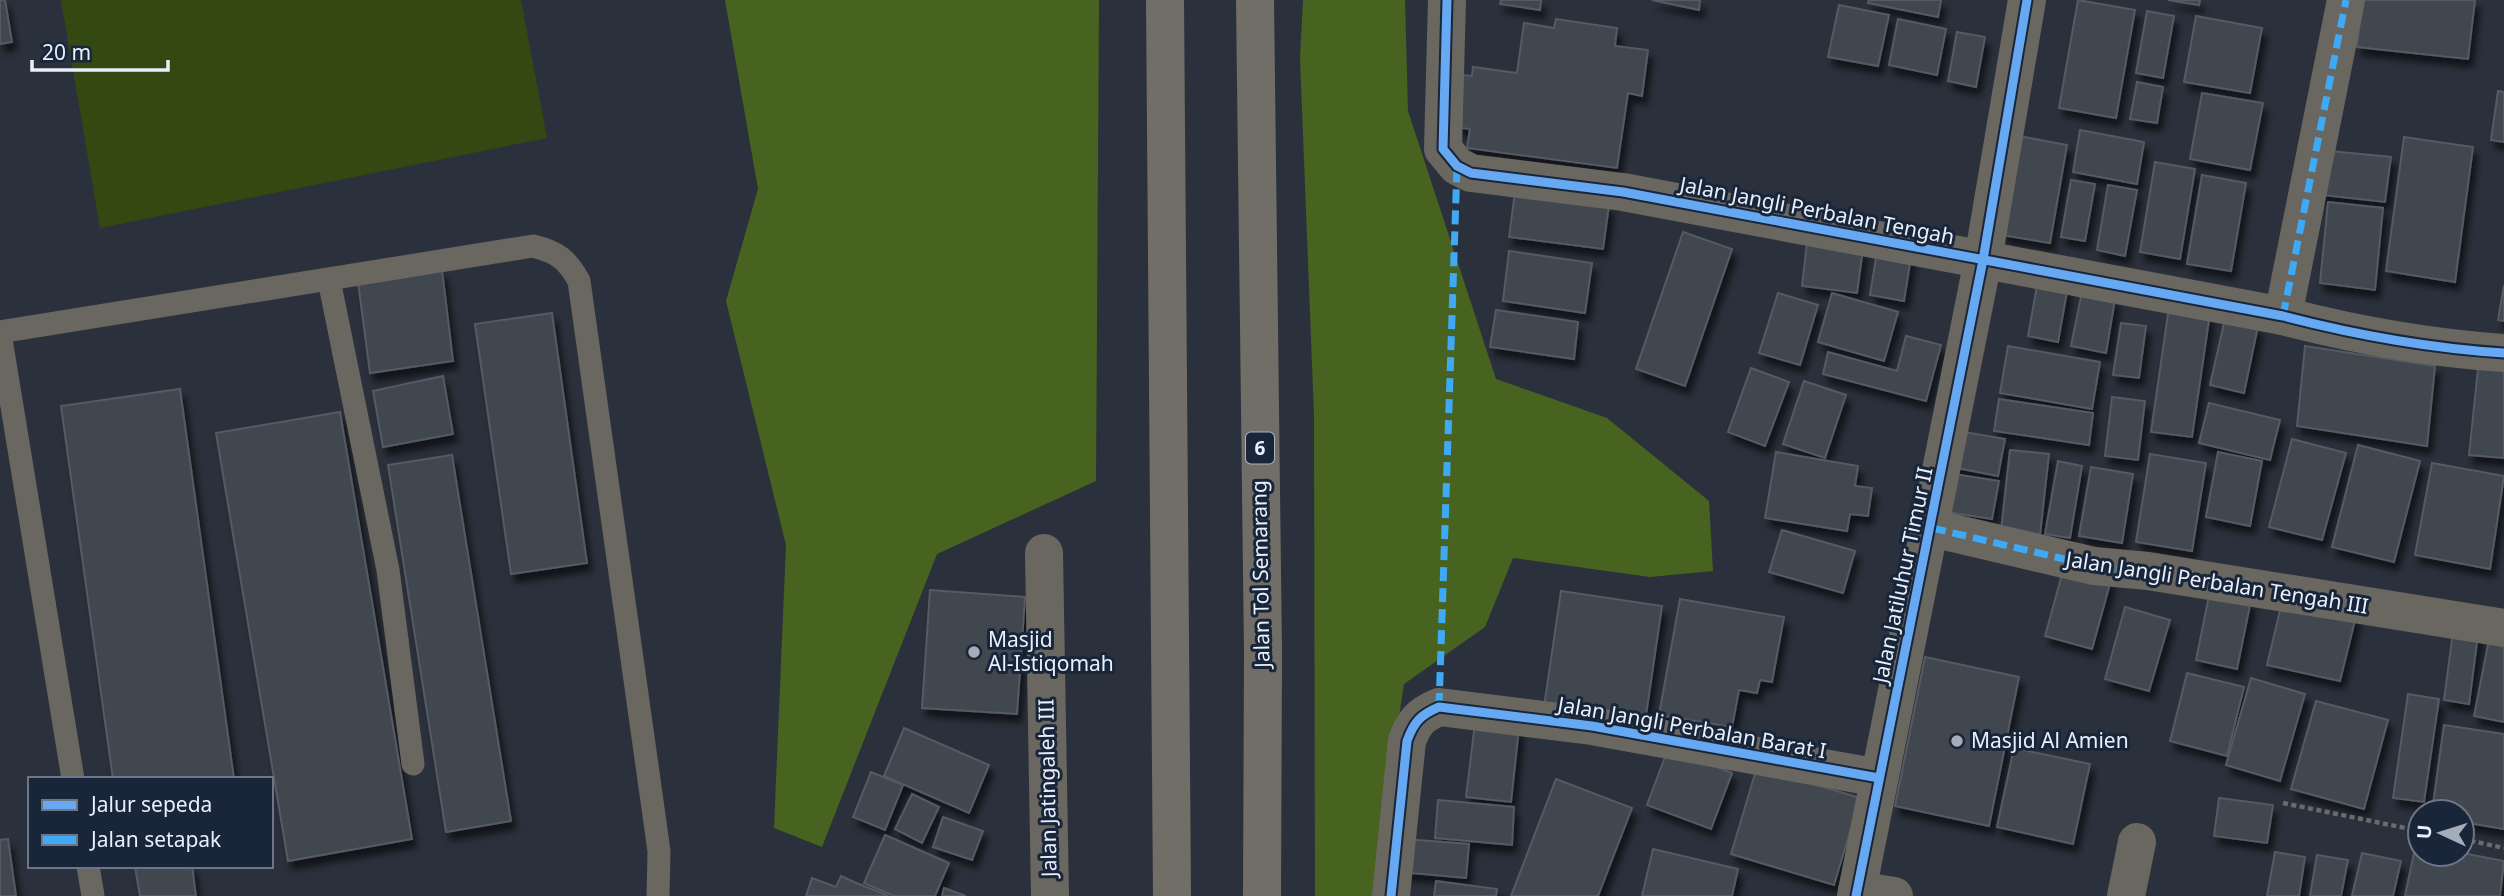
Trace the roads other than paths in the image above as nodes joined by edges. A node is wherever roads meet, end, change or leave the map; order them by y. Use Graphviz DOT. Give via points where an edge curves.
graph roads {
  1 [pos="1165,0"];
  2 [pos="1255,0"];
  3 [pos="1447,0"];
  4 [pos="2027,0"];
  5 [pos="2346,0"];
  6 [pos="1983,260"];
  7 [pos="329,280"];
  8 [pos="2283,317"];
  9 [pos="0,333"];
  10 [pos="2504,353"];
  11 [pos="1932,528"];
  12 [pos="1044,553"];
  13 [pos="2504,628"];
  14 [pos="413,764"];
  15 [pos="74,777"];
  16 [pos="1879,778"];
  17 [pos="2137,842"];
  18 [pos="88,868"];
  19 [pos="1869,894"];
  20 [pos="93,896"];
  21 [pos="657,896"];
  22 [pos="1050,896"];
  23 [pos="1172,896"];
  24 [pos="1262,896"];
  25 [pos="1391,896"];
  26 [pos="2126,896"];
  1 -- 23 [label="highway"];
  2 -- 24 [label="highway, Jalan Tol Semarang / 6"];
  3 -- 6 [label="street, Jalan Jangli Perbalan Tengah" via="1443,149 1457,166 1471,173 1623,192"];
  4 -- 6 [label="street, Jalan Jatiluhur Timur II"];
  5 -- 8 [label="street"];
  6 -- 8 [label="street, Jalan Jangli Perbalan Tengah"];
  6 -- 11 [label="street, Jalan Jatiluhur Timur II"];
  7 -- 9 [label="lane"];
  7 -- 14 [label="lane" via="388,570"];
  7 -- 21 [label="lane" via="533,246 567,260 579,281 659,851"];
  8 -- 10 [label="street, Jalan Jangli Perbalan Tengah" via="2387,341"];
  9 -- 15 [label="lane"];
  11 -- 13 [label="street, Jalan Jangli Perbalan Tengah III" via="2094,566"];
  11 -- 16 [label="street, Jalan Jatiluhur Timur II"];
  12 -- 22 [label="street, Jalan Jatingaleh III"];
  16 -- 19 [label="street, Jalan Jatiluhur Timur II"];
  16 -- 25 [label="street, Jalan Jangli Perbalan Barat I" via="1592,726 1439,707 1413,723 1407,741"];
  17 -- 26 [label="street"];
  18 -- 20 [label="lane"];
}
